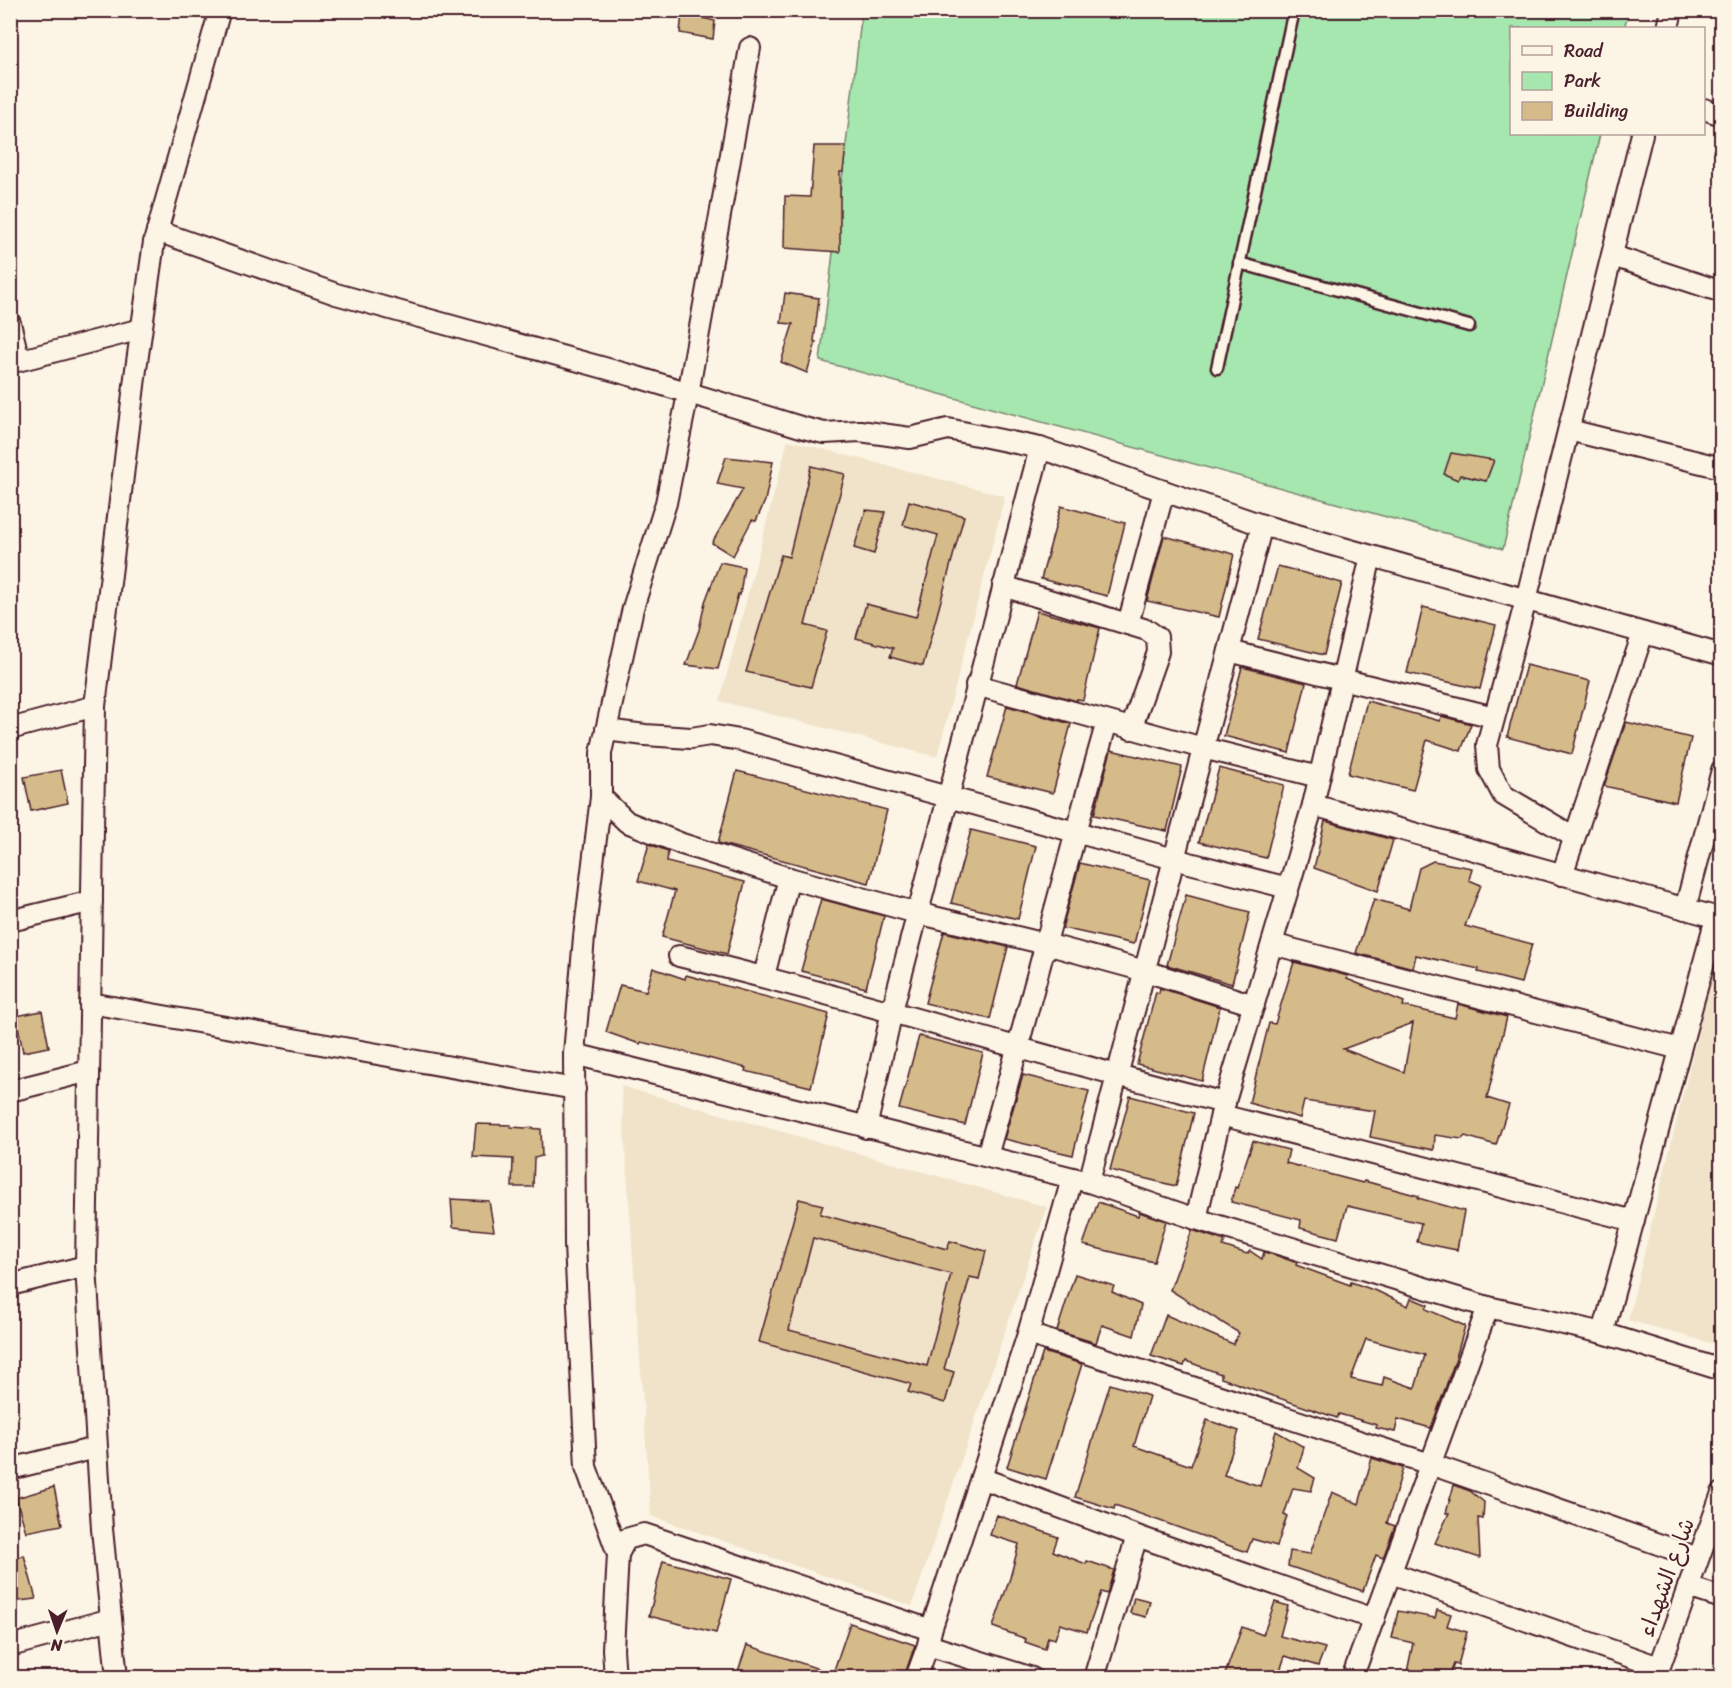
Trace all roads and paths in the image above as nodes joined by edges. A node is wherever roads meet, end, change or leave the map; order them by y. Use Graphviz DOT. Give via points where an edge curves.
graph roads {
  1 [pos="220,10"];
  2 [pos="1294,10"];
  3 [pos="1672,10"];
  4 [pos="1668,27"];
  5 [pos="750,48"];
  6 [pos="1705,110"];
  7 [pos="1722,115"];
  8 [pos="1642,135"];
  9 [pos="157,231"];
  10 [pos="1613,256"];
  11 [pos="1239,263"];
  12 [pos="1722,292"];
  13 [pos="10,323"];
  14 [pos="1468,326"];
  15 [pos="141,329"];
  16 [pos="15,362"];
  17 [pos="1217,368"];
  18 [pos="688,394"];
  19 [pos="1569,430"];
  20 [pos="1040,448"];
  21 [pos="1722,468"];
  22 [pos="1164,491"];
  23 [pos="1262,525"];
  24 [pos="1371,556"];
  25 [pos="1003,586"];
  26 [pos="1526,600"];
  27 [pos="1128,624"];
  28 [pos="1643,633"];
  29 [pos="1229,651"];
  30 [pos="1722,655"];
  31 [pos="1342,679"];
  32 [pos="976,685"];
  33 [pos="95,706"];
  34 [pos="1494,717"];
  35 [pos="1107,722"];
  36 [pos="10,729"];
  37 [pos="1131,729"];
  38 [pos="606,730"];
  39 [pos="1203,748"];
  40 [pos="1722,770"];
  41 [pos="1319,777"];
  42 [pos="947,796"];
  43 [pos="601,797"];
  44 [pos="1313,805"];
  45 [pos="1075,831"];
  46 [pos="1574,837"];
  47 [pos="1174,859"];
  48 [pos="1562,875"];
  49 [pos="789,878"];
  50 [pos="1288,888"];
  51 [pos="92,901"];
  52 [pos="1685,909"];
  53 [pos="917,913"];
  54 [pos="1719,919"];
  55 [pos="10,921"];
  56 [pos="1046,944"];
  57 [pos="1272,944"];
  58 [pos="680,956"];
  59 [pos="1145,971"];
  60 [pos="764,976"];
  61 [pos="90,1003"];
  62 [pos="1254,1005"];
  63 [pos="892,1011"];
  64 [pos="1018,1047"];
  65 [pos="1680,1049"];
  66 [pos="574,1054"];
  67 [pos="89,1071"];
  68 [pos="1118,1077"];
  69 [pos="574,1089"];
  70 [pos="10,1091"];
  71 [pos="1223,1109"];
  72 [pos="866,1128"];
  73 [pos="987,1156"];
  74 [pos="1081,1181"];
  75 [pos="1196,1219"];
  76 [pos="1634,1221"];
  77 [pos="86,1266"];
  78 [pos="10,1285"];
  79 [pos="1488,1307"];
  80 [pos="1603,1333"];
  81 [pos="1028,1334"];
  82 [pos="1722,1370"];
  83 [pos="96,1448"];
  84 [pos="1430,1464"];
  85 [pos="10,1469"];
  86 [pos="981,1478"];
  87 [pos="1722,1494"];
  88 [pos="1137,1536"];
  89 [pos="618,1554"];
  90 [pos="1698,1558"];
  91 [pos="1391,1573"];
  92 [pos="1688,1587"];
  93 [pos="1722,1598"];
  94 [pos="111,1619"];
  95 [pos="1374,1619"];
  96 [pos="929,1638"];
  97 [pos="10,1646"];
  98 [pos="1657,1672"];
  99 [pos="117,1677"];
  100 [pos="615,1677"];
  101 [pos="916,1677"];
  102 [pos="1032,1677"];
  103 [pos="1094,1677"];
  104 [pos="1352,1677"];
  1 -- 9 [label="street"];
  2 -- 11 [label="lane"];
  3 -- 4 [label="street"];
  5 -- 18 [label="street"];
  6 -- 7 [label="street"];
  8 -- 10 [label="street"];
  9 -- 15 [label="street"];
  9 -- 18 [label="street" via="336,294"];
  10 -- 12 [label="street"];
  10 -- 19 [label="street"];
  11 -- 14 [label="lane"];
  11 -- 17 [label="lane"];
  13 -- 16 [label="street"];
  15 -- 16 [label="street"];
  15 -- 33 [label="street"];
  18 -- 20 [label="street" via="824,433 860,431 910,438 948,429"];
  18 -- 38 [label="street" via="666,503 633,608"];
  19 -- 21 [label="street"];
  19 -- 26 [label="street"];
  20 -- 22 [label="street"];
  20 -- 25 [label="street"];
  22 -- 23 [label="street"];
  22 -- 27 [label="street"];
  23 -- 24 [label="street"];
  23 -- 29 [label="street"];
  24 -- 26 [label="street"];
  24 -- 31 [label="street"];
  25 -- 27 [label="street"];
  25 -- 32 [label="street"];
  26 -- 28 [label="street"];
  26 -- 34 [label="street"];
  27 -- 37 [label="street" via="1157,638 1158,652"];
  28 -- 30 [label="street"];
  28 -- 46 [label="street"];
  29 -- 31 [label="street"];
  29 -- 39 [label="street"];
  31 -- 34 [label="street"];
  31 -- 41 [label="street"];
  32 -- 35 [label="street"];
  32 -- 42 [label="street"];
  33 -- 36 [label="street"];
  33 -- 51 [label="street"];
  34 -- 46 [label="street" via="1486,745 1488,769 1503,795"];
  35 -- 37 [label="street"];
  35 -- 45 [label="street"];
  37 -- 39 [label="street"];
  38 -- 42 [label="street" via="740,740"];
  38 -- 43 [label="street" via="601,753"];
  39 -- 41 [label="street"];
  39 -- 47 [label="street"];
  40 -- 52 [label="street"];
  41 -- 44 [label="street"];
  42 -- 45 [label="street"];
  42 -- 53 [label="street"];
  43 -- 49 [label="street" via="627,822"];
  43 -- 66 [label="street"];
  44 -- 48 [label="street"];
  44 -- 50 [label="street"];
  45 -- 47 [label="street"];
  45 -- 56 [label="street"];
  46 -- 48 [label="street"];
  47 -- 50 [label="street"];
  47 -- 59 [label="street"];
  48 -- 52 [label="street"];
  49 -- 53 [label="street"];
  49 -- 60 [label="street"];
  50 -- 57 [label="street"];
  51 -- 55 [label="street"];
  51 -- 61 [label="street"];
  52 -- 54 [label="street"];
  53 -- 56 [label="street"];
  53 -- 63 [label="street"];
  54 -- 65 [label="street"];
  56 -- 59 [label="street"];
  56 -- 64 [label="street"];
  57 -- 62 [label="street"];
  57 -- 65 [label="street"];
  58 -- 60 [label="street"];
  59 -- 62 [label="street"];
  59 -- 68 [label="street"];
  60 -- 63 [label="street"];
  61 -- 67 [label="street"];
  61 -- 69 [label="street"];
  62 -- 71 [label="street"];
  63 -- 64 [label="street"];
  63 -- 72 [label="street"];
  64 -- 68 [label="street"];
  64 -- 73 [label="street"];
  65 -- 76 [label="street"];
  66 -- 69 [label="street"];
  66 -- 72 [label="street"];
  67 -- 70 [label="street"];
  67 -- 77 [label="street"];
  68 -- 71 [label="street"];
  68 -- 74 [label="street"];
  69 -- 89 [label="street" via="575,1245 586,1467"];
  71 -- 75 [label="street"];
  71 -- 76 [label="street"];
  72 -- 73 [label="street"];
  73 -- 74 [label="street"];
  74 -- 75 [label="street"];
  74 -- 81 [label="street"];
  75 -- 79 [label="street"];
  76 -- 80 [label="street"];
  77 -- 78 [label="street"];
  77 -- 83 [label="street"];
  79 -- 80 [label="street"];
  79 -- 84 [label="street"];
  80 -- 82 [label="street"];
  81 -- 84 [label="street"];
  81 -- 86 [label="street"];
  83 -- 85 [label="street"];
  83 -- 94 [label="street"];
  84 -- 90 [label="street"];
  84 -- 91 [label="street"];
  86 -- 88 [label="street"];
  86 -- 96 [label="street"];
  87 -- 90 [label="street, شارع الشهداء"];
  88 -- 95 [label="street"];
  88 -- 103 [label="street"];
  89 -- 96 [label="street" via="626,1539 645,1534"];
  89 -- 100 [label="street"];
  90 -- 92 [label="street, شارع الشهداء"];
  91 -- 95 [label="street"];
  91 -- 98 [label="street"];
  92 -- 93 [label="street"];
  92 -- 98 [label="street, شارع الشهداء"];
  94 -- 97 [label="street"];
  94 -- 99 [label="street"];
  95 -- 104 [label="street"];
  96 -- 101 [label="street"];
  96 -- 102 [label="street"];
}
